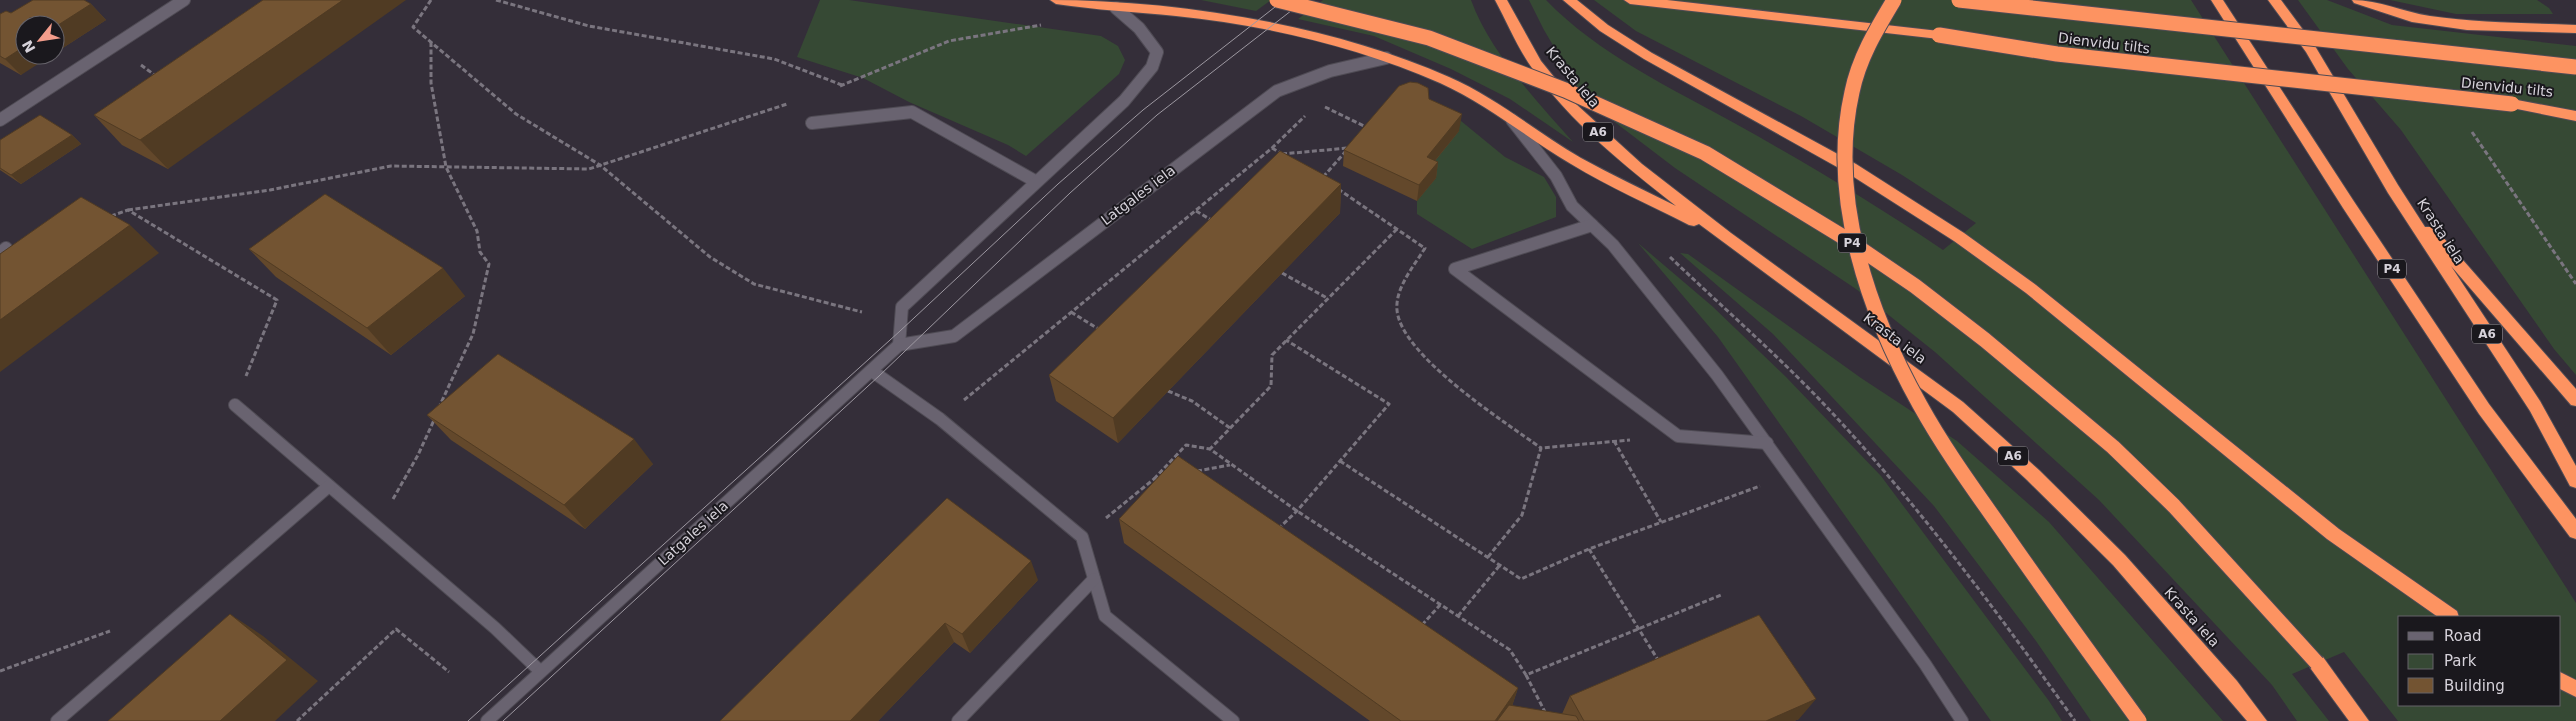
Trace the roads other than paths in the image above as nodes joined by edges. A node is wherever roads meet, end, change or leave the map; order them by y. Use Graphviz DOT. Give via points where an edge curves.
graph roads {
  1 [pos="184,0"];
  2 [pos="1056,0"];
  3 [pos="1277,0"];
  4 [pos="1501,0"];
  5 [pos="1569,0"];
  6 [pos="1630,0"];
  7 [pos="1894,0"];
  8 [pos="1959,0"];
  9 [pos="2217,0"];
  10 [pos="2274,0"];
  11 [pos="2358,0"];
  12 [pos="1116,8"];
  13 [pos="2576,29"];
  14 [pos="1386,58"];
  15 [pos="2576,67"];
  16 [pos="2512,104"];
  17 [pos="2576,110"];
  18 [pos="1510,116"];
  19 [pos="2576,116"];
  20 [pos="0,120"];
  21 [pos="812,123"];
  22 [pos="1036,182"];
  23 [pos="2393,189"];
  24 [pos="1592,225"];
  25 [pos="1726,237"];
  26 [pos="899,345"];
  27 [pos="872,371"];
  28 [pos="2576,400"];
  29 [pos="234,405"];
  30 [pos="1767,444"];
  31 [pos="2576,482"];
  32 [pos="329,486"];
  33 [pos="2576,532"];
  34 [pos="1094,579"];
  35 [pos="2450,616"];
  36 [pos="540,671"];
  37 [pos="2561,681"];
  38 [pos="2576,689"];
  39 [pos="489,720"];
  40 [pos="57,721"];
  41 [pos="958,721"];
  42 [pos="1233,721"];
  43 [pos="1962,721"];
  44 [pos="2139,721"];
  45 [pos="2258,721"];
  46 [pos="2360,721"];
  1 -- 20 [label="street"];
  2 -- 12 [label="highway"];
  3 -- 46 [label="highway, P4, bridge" via="1429,38 1565,90 1705,153 1840,235 1915,286 1985,340 2113,447 2201,535 2317,663"];
  4 -- 25 [label="highway, Krasta iela / A6" via="1536,64 1571,107 1637,168"];
  5 -- 35 [label="highway" via="1604,28 1648,56 1851,168 1960,236 2038,294 2333,534"];
  6 -- 16 [label="highway, Dienvidu tilts, bridge" via="1940,34 2057,54"];
  7 -- 44 [label="highway, bridge" via="1865,50 1848,121 1848,203 1856,247 1870,294 1911,389 1944,445"];
  8 -- 15 [label="highway, Dienvidu tilts, bridge"];
  9 -- 33 [label="highway, P4" via="2484,409"];
  10 -- 23 [label="highway, Krasta iela / A6" via="2311,49"];
  11 -- 13 [label="highway" via="2412,18 2467,26"];
  12 -- 14 [label="highway" via="1148,9 1253,24 1335,42"];
  12 -- 22 [label="street" via="1137,23 1150,39 1156,52 1152,67 1124,101"];
  14 -- 18 [label="highway" via="1445,80"];
  14 -- 26 [label="street, Latgales iela" via="1307,76 1277,91 954,336"];
  16 -- 17 [label="highway, Dienvidu tilts"];
  16 -- 19 [label="highway"];
  18 -- 24 [label="street" via="1556,176 1572,206"];
  18 -- 25 [label="highway" via="1576,161"];
  21 -- 22 [label="street" via="912,112"];
  22 -- 26 [label="street" via="902,307"];
  23 -- 28 [label="highway"];
  23 -- 31 [label="highway, Krasta iela / A6" via="2534,406"];
  24 -- 30 [label="street" via="1648,286"];
  24 -- 30 [label="street" via="1455,269 1678,436"];
  25 -- 45 [label="highway, Krasta iela / A6" via="1958,407 2033,475 2119,560"];
  26 -- 27 [label="street, Latgales iela"];
  27 -- 34 [label="street" via="940,419 1082,537"];
  27 -- 36 [label="street, Latgales iela"];
  29 -- 32 [label="street"];
  30 -- 43 [label="street"];
  32 -- 36 [label="street" via="496,628"];
  32 -- 40 [label="street"];
  34 -- 41 [label="street"];
  34 -- 42 [label="street" via="1105,616"];
  36 -- 39 [label="street, Latgales iela"];
  37 -- 38 [label="highway"];
}
